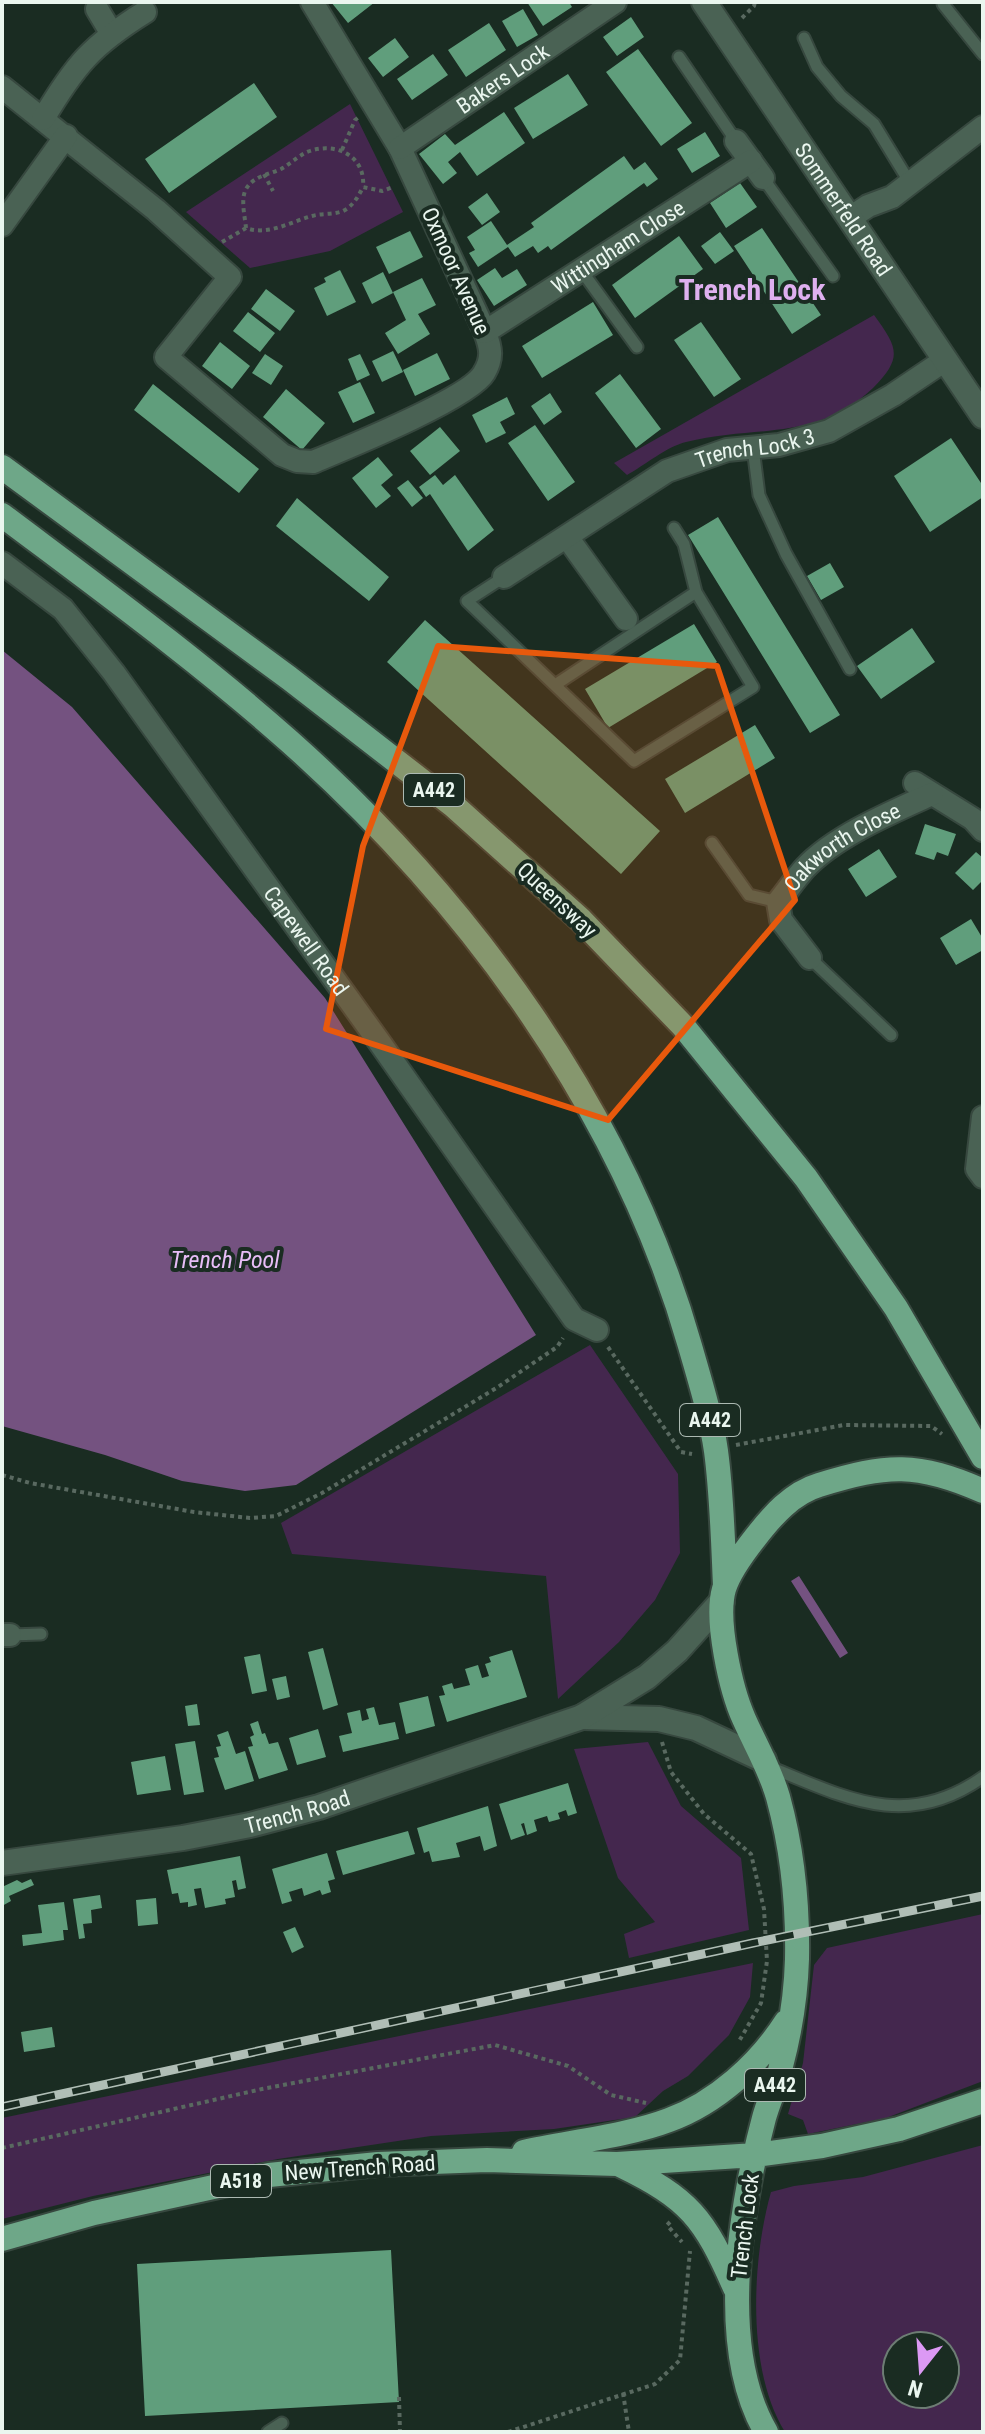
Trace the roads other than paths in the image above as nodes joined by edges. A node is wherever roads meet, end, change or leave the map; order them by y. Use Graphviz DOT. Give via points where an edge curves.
graph roads {
  1 [pos="312,2"];
  2 [pos="704,2"];
  3 [pos="606,4"];
  4 [pos="943,4"];
  5 [pos="97,9"];
  6 [pos="145,12"];
  7 [pos="112,34"];
  8 [pos="804,38"];
  9 [pos="983,54"];
  10 [pos="679,57"];
  11 [pos="2,87"];
  12 [pos="43,119"];
  13 [pos="983,127"];
  14 [pos="66,136"];
  15 [pos="736,141"];
  16 [pos="400,148"];
  17 [pos="757,169"];
  18 [pos="910,183"];
  19 [pos="850,218"];
  20 [pos="2,225"];
  21 [pos="581,270"];
  22 [pos="833,276"];
  23 [pos="485,332"];
  24 [pos="637,347"];
  25 [pos="945,360"];
  26 [pos="983,416"];
  27 [pos="753,448"];
  28 [pos="2,467"];
  29 [pos="2,515"];
  30 [pos="674,528"];
  31 [pos="567,537"];
  32 [pos="2,563"];
  33 [pos="504,577"];
  34 [pos="696,592"];
  35 [pos="626,619"];
  36 [pos="850,669"];
  37 [pos="555,685"];
  38 [pos="983,830"];
  39 [pos="712,843"];
  40 [pos="778,902"];
  41 [pos="810,958"];
  42 [pos="891,1035"];
  43 [pos="983,1117"];
  44 [pos="983,1177"];
  45 [pos="597,1330"];
  46 [pos="983,1457"];
  47 [pos="983,1491"];
  48 [pos="723,1593"];
  49 [pos="41,1634"];
  50 [pos="6,1635"];
  51 [pos="582,1717"];
  52 [pos="766,1763"];
  53 [pos="983,1777"];
  54 [pos="2,1863"];
  55 [pos="792,2014"];
  56 [pos="983,2101"];
  57 [pos="755,2155"];
  58 [pos="487,2160"];
  59 [pos="617,2164"];
  60 [pos="2,2239"];
  61 [pos="737,2294"];
  62 [pos="282,2423"];
  63 [pos="268,2432"];
  64 [pos="766,2432"];
  1 -- 16 [label="street, Oxmoor Avenue"];
  2 -- 19 [label="street, Sommerfeld Road"];
  3 -- 16 [label="street, Bakers Lock"];
  4 -- 9 [label="lane"];
  5 -- 7 [label="street"];
  6 -- 7 [label="street"];
  7 -- 12 [label="street" via="86,55"];
  8 -- 18 [label="lane" via="817,67 874,124"];
  10 -- 15 [label="lane"];
  11 -- 12 [label="street"];
  12 -- 14 [label="street"];
  13 -- 18 [label="street"];
  14 -- 20 [label="street"];
  14 -- 23 [label="street, Oxmoor Avenue" via="230,277 166,357 282,455 313,462 449,401 483,377 492,353"];
  15 -- 17 [label="street"];
  16 -- 23 [label="street, Oxmoor Avenue"];
  17 -- 21 [label="street, Wittingham Close"];
  17 -- 22 [label="lane"];
  18 -- 19 [label="street"];
  19 -- 25 [label="street, Sommerfeld Road"];
  21 -- 23 [label="street, Wittingham Close"];
  21 -- 24 [label="lane"];
  25 -- 26 [label="street, Sommerfeld Road"];
  25 -- 27 [label="street, Trench Lock 3" via="829,431"];
  27 -- 31 [label="street, Trench Lock 3" via="727,450 667,471"];
  27 -- 36 [label="lane" via="759,495"];
  28 -- 46 [label="highway, Queensway / A442" via="454,806 581,920 683,1026 806,1178 896,1308"];
  29 -- 48 [label="highway, A442" via="142,620 288,740 390,838 502,972 582,1094 637,1199 676,1298 705,1401 704,1452 723,1518"];
  30 -- 34 [label="lane" via="684,544"];
  31 -- 33 [label="street, Trench Lock 3"];
  31 -- 35 [label="street"];
  32 -- 45 [label="street, Capewell Road" via="63,609 114,673 574,1319"];
  33 -- 37 [label="lane" via="467,601"];
  34 -- 37 [label="lane"];
  34 -- 37 [label="lane" via="753,687 634,761"];
  38 -- 40 [label="street, Oakworth Close" via="924,788 806,866"];
  39 -- 40 [label="lane" via="749,895"];
  40 -- 41 [label="street, Oakworth Close" via="781,920"];
  41 -- 42 [label="lane"];
  43 -- 44 [label="street" via="977,1169"];
  47 -- 48 [label="highway" via="912,1469 866,1471 809,1488 775,1513"];
  48 -- 51 [label="street" via="677,1651 647,1677"];
  48 -- 52 [label="highway, A442" via="731,1678"];
  49 -- 50 [label="lane"];
  51 -- 52 [label="street" via="659,1719 696,1728"];
  51 -- 54 [label="street, Trench Road" via="319,1807 250,1825"];
  52 -- 53 [label="lane" via="839,1795 909,1807 954,1797"];
  52 -- 55 [label="highway, A442" via="790,1862 797,1961"];
  55 -- 57 [label="highway, A442"];
  55 -- 58 [label="highway, New Trench Road / A518" via="754,2062 721,2090 671,2119"];
  56 -- 57 [label="highway, Trench Lock / A518" via="899,2129"];
  57 -- 59 [label="highway, New Trench Road / A518"];
  57 -- 61 [label="highway, Trench Lock / A442"];
  58 -- 59 [label="highway, New Trench Road / A518"];
  58 -- 60 [label="highway, New Trench Road / A518" via="269,2175"];
  59 -- 61 [label="highway, A518" via="686,2204 714,2240"];
  61 -- 64 [label="highway, Trench Lock / A442" via="748,2388"];
  62 -- 63 [label="lane"];
}
